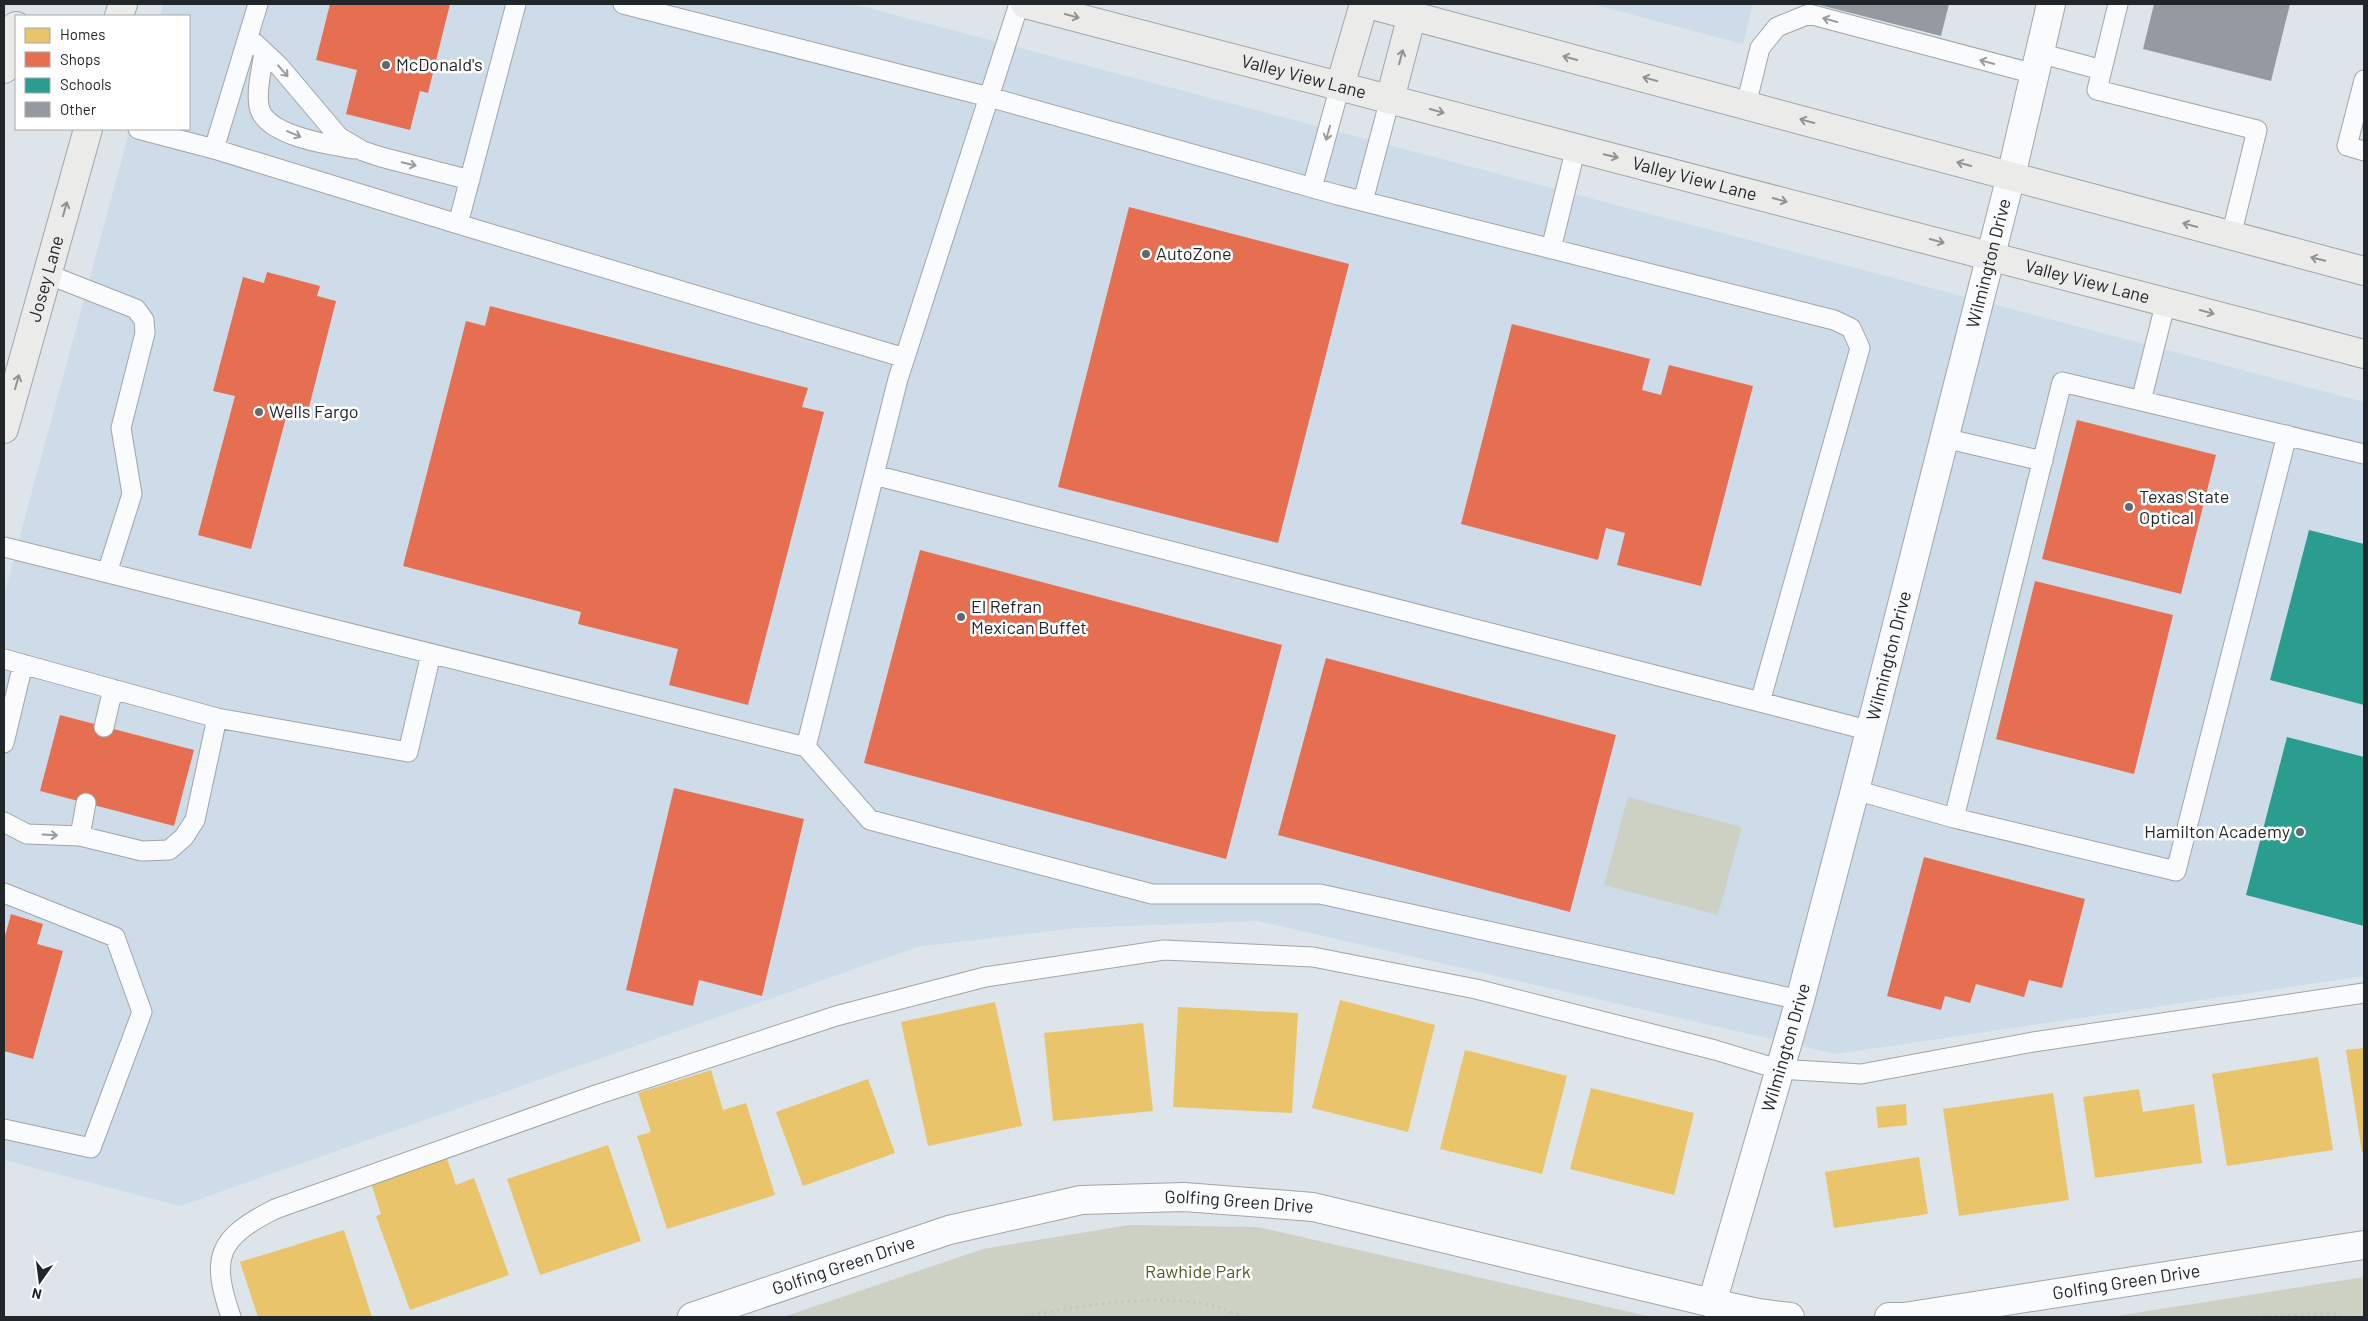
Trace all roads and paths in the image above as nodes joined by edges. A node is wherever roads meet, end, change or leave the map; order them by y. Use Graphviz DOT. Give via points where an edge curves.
graph roads {
  1 [pos="258,4"];
  2 [pos="516,4"];
  3 [pos="623,4"];
  4 [pos="1019,4"];
  5 [pos="1025,4"];
  6 [pos="1364,4"];
  7 [pos="1368,4"];
  8 [pos="2051,4"];
  9 [pos="2118,4"];
  10 [pos="1414,10"];
  11 [pos="15,30"];
  12 [pos="248,37"];
  13 [pos="264,52"];
  14 [pos="2037,64"];
  15 [pos="4,69"];
  16 [pos="2102,70"];
  17 [pos="2364,80"];
  18 [pos="1340,86"];
  19 [pos="989,97"];
  20 [pos="1390,99"];
  21 [pos="1746,105"];
  22 [pos="88,130"];
  23 [pos="142,130"];
  24 [pos="1576,147"];
  25 [pos="214,149"];
  26 [pos="363,151"];
  27 [pos="2364,151"];
  28 [pos="2011,176"];
  29 [pos="470,180"];
  30 [pos="1312,188"];
  31 [pos="1363,201"];
  32 [pos="458,224"];
  33 [pos="2231,236"];
  34 [pos="1552,249"];
  35 [pos="1991,255"];
  36 [pos="2364,270"];
  37 [pos="47,274"];
  38 [pos="2166,301"];
  39 [pos="2364,354"];
  40 [pos="905,358"];
  41 [pos="2142,401"];
  42 [pos="4,429"];
  43 [pos="2287,436"];
  44 [pos="1944,438"];
  45 [pos="2364,454"];
  46 [pos="2043,461"];
  47 [pos="874,475"];
  48 [pos="4,547"];
  49 [pos="107,573"];
  50 [pos="431,654"];
  51 [pos="4,659"];
  52 [pos="23,664"];
  53 [pos="113,689"];
  54 [pos="1760,702"];
  55 [pos="217,718"];
  56 [pos="104,727"];
  57 [pos="1871,732"];
  58 [pos="4,743"];
  59 [pos="806,747"];
  60 [pos="1855,790"];
  61 [pos="86,803"];
  62 [pos="1954,818"];
  63 [pos="4,822"];
  64 [pos="80,836"];
  65 [pos="4,893"];
  66 [pos="2364,993"];
  67 [pos="1800,1000"];
  68 [pos="1778,1069"];
  69 [pos="4,1129"];
  70 [pos="2364,1245"];
  71 [pos="1712,1303"];
  72 [pos="232,1317"];
  73 [pos="692,1317"];
  74 [pos="1025,1317"];
  75 [pos="1243,1317"];
  76 [pos="1790,1317"];
  77 [pos="1889,1317"];
  78 [pos="2249,1317"];
  79 [pos="2347,1317"];
  1 -- 12 [label="lane"];
  2 -- 29 [label="lane"];
  3 -- 19 [label="lane"];
  4 -- 19 [label="lane"];
  5 -- 18 [label="main road, Valley View Lane, one-way"];
  6 -- 18 [label="main road"];
  7 -- 10 [label="main road"];
  8 -- 14 [label="street, Wilmington Drive"];
  9 -- 16 [label="lane"];
  20 -- 10 [label="main road, one-way"];
  21 -- 10 [label="main road, one-way"];
  11 -- 15 [label="main road"];
  12 -- 13 [label="lane"];
  12 -- 25 [label="lane"];
  13 -- 26 [label="lane, one-way" via="339,137"];
  13 -- 26 [label="lane, one-way" via="259,106 265,120 312,142"];
  14 -- 16 [label="lane"];
  14 -- 21 [label="lane, one-way" via="1809,14 1777,27 1760,48"];
  14 -- 28 [label="street, Wilmington Drive"];
  16 -- 33 [label="lane" via="2097,90 2257,130"];
  17 -- 27 [label="lane" via="2347,146"];
  18 -- 20 [label="main road, Valley View Lane"];
  18 -- 30 [label="lane, one-way"];
  19 -- 30 [label="lane"];
  19 -- 40 [label="lane"];
  20 -- 24 [label="main road, Valley View Lane, one-way"];
  20 -- 31 [label="lane"];
  28 -- 21 [label="main road, one-way"];
  37 -- 22 [label="main road, Josey Lane, one-way"];
  23 -- 25 [label="lane"];
  24 -- 34 [label="lane"];
  24 -- 35 [label="main road, Valley View Lane, one-way"];
  25 -- 32 [label="lane"];
  26 -- 29 [label="lane, one-way"];
  33 -- 28 [label="main road, one-way"];
  28 -- 35 [label="street, Wilmington Drive"];
  29 -- 32 [label="lane"];
  30 -- 31 [label="lane"];
  31 -- 34 [label="lane"];
  32 -- 40 [label="lane"];
  36 -- 33 [label="main road, one-way"];
  34 -- 54 [label="lane" via="1834,320 1851,328 1860,348"];
  35 -- 38 [label="main road, Valley View Lane"];
  35 -- 44 [label="street, Wilmington Drive"];
  42 -- 37 [label="main road, Josey Lane, one-way"];
  37 -- 49 [label="lane" via="136,308 144,320 145,333 121,428 132,494"];
  38 -- 39 [label="main road, Valley View Lane, one-way"];
  38 -- 41 [label="lane"];
  40 -- 47 [label="lane"];
  41 -- 43 [label="lane"];
  41 -- 46 [label="lane" via="2062,382"];
  43 -- 45 [label="lane"];
  43 -- 62 [label="lane" via="2176,871"];
  44 -- 46 [label="lane"];
  44 -- 57 [label="street, Wilmington Drive"];
  46 -- 62 [label="lane"];
  47 -- 54 [label="lane"];
  47 -- 59 [label="lane"];
  48 -- 49 [label="lane"];
  49 -- 50 [label="lane"];
  50 -- 55 [label="lane" via="408,752"];
  50 -- 59 [label="lane"];
  51 -- 52 [label="lane"];
  52 -- 53 [label="lane"];
  52 -- 58 [label="lane"];
  53 -- 55 [label="lane"];
  53 -- 56 [label="lane"];
  54 -- 57 [label="lane"];
  55 -- 64 [label="lane" via="195,820 184,837 169,850 142,851"];
  57 -- 60 [label="street, Wilmington Drive"];
  59 -- 67 [label="lane" via="870,820 1152,894 1320,894"];
  60 -- 62 [label="lane"];
  60 -- 67 [label="street, Wilmington Drive"];
  61 -- 64 [label="lane"];
  63 -- 64 [label="lane, one-way" via="27,834"];
  65 -- 69 [label="lane" via="115,938 142,1012 91,1148"];
  66 -- 68 [label="lane" via="2033,1042 1861,1074"];
  67 -- 68 [label="street, Wilmington Drive"];
  68 -- 71 [label="street, Wilmington Drive"];
  68 -- 72 [label="lane" via="1476,989 1313,957 1164,950 985,977 836,1016 596,1095 275,1209 245,1224 226,1246 219,1269"];
  70 -- 77 [label="street, Golfing Green Drive"];
  71 -- 73 [label="street, Golfing Green Drive" via="1313,1207 1184,1197 1081,1200 949,1230"];
  71 -- 76 [label="street, Golfing Green Drive"];
  74 -- 75 [label="path" via="1133,1301 1184,1301 1218,1306"];
  78 -- 79 [label="path" via="2334,1314"];
}
